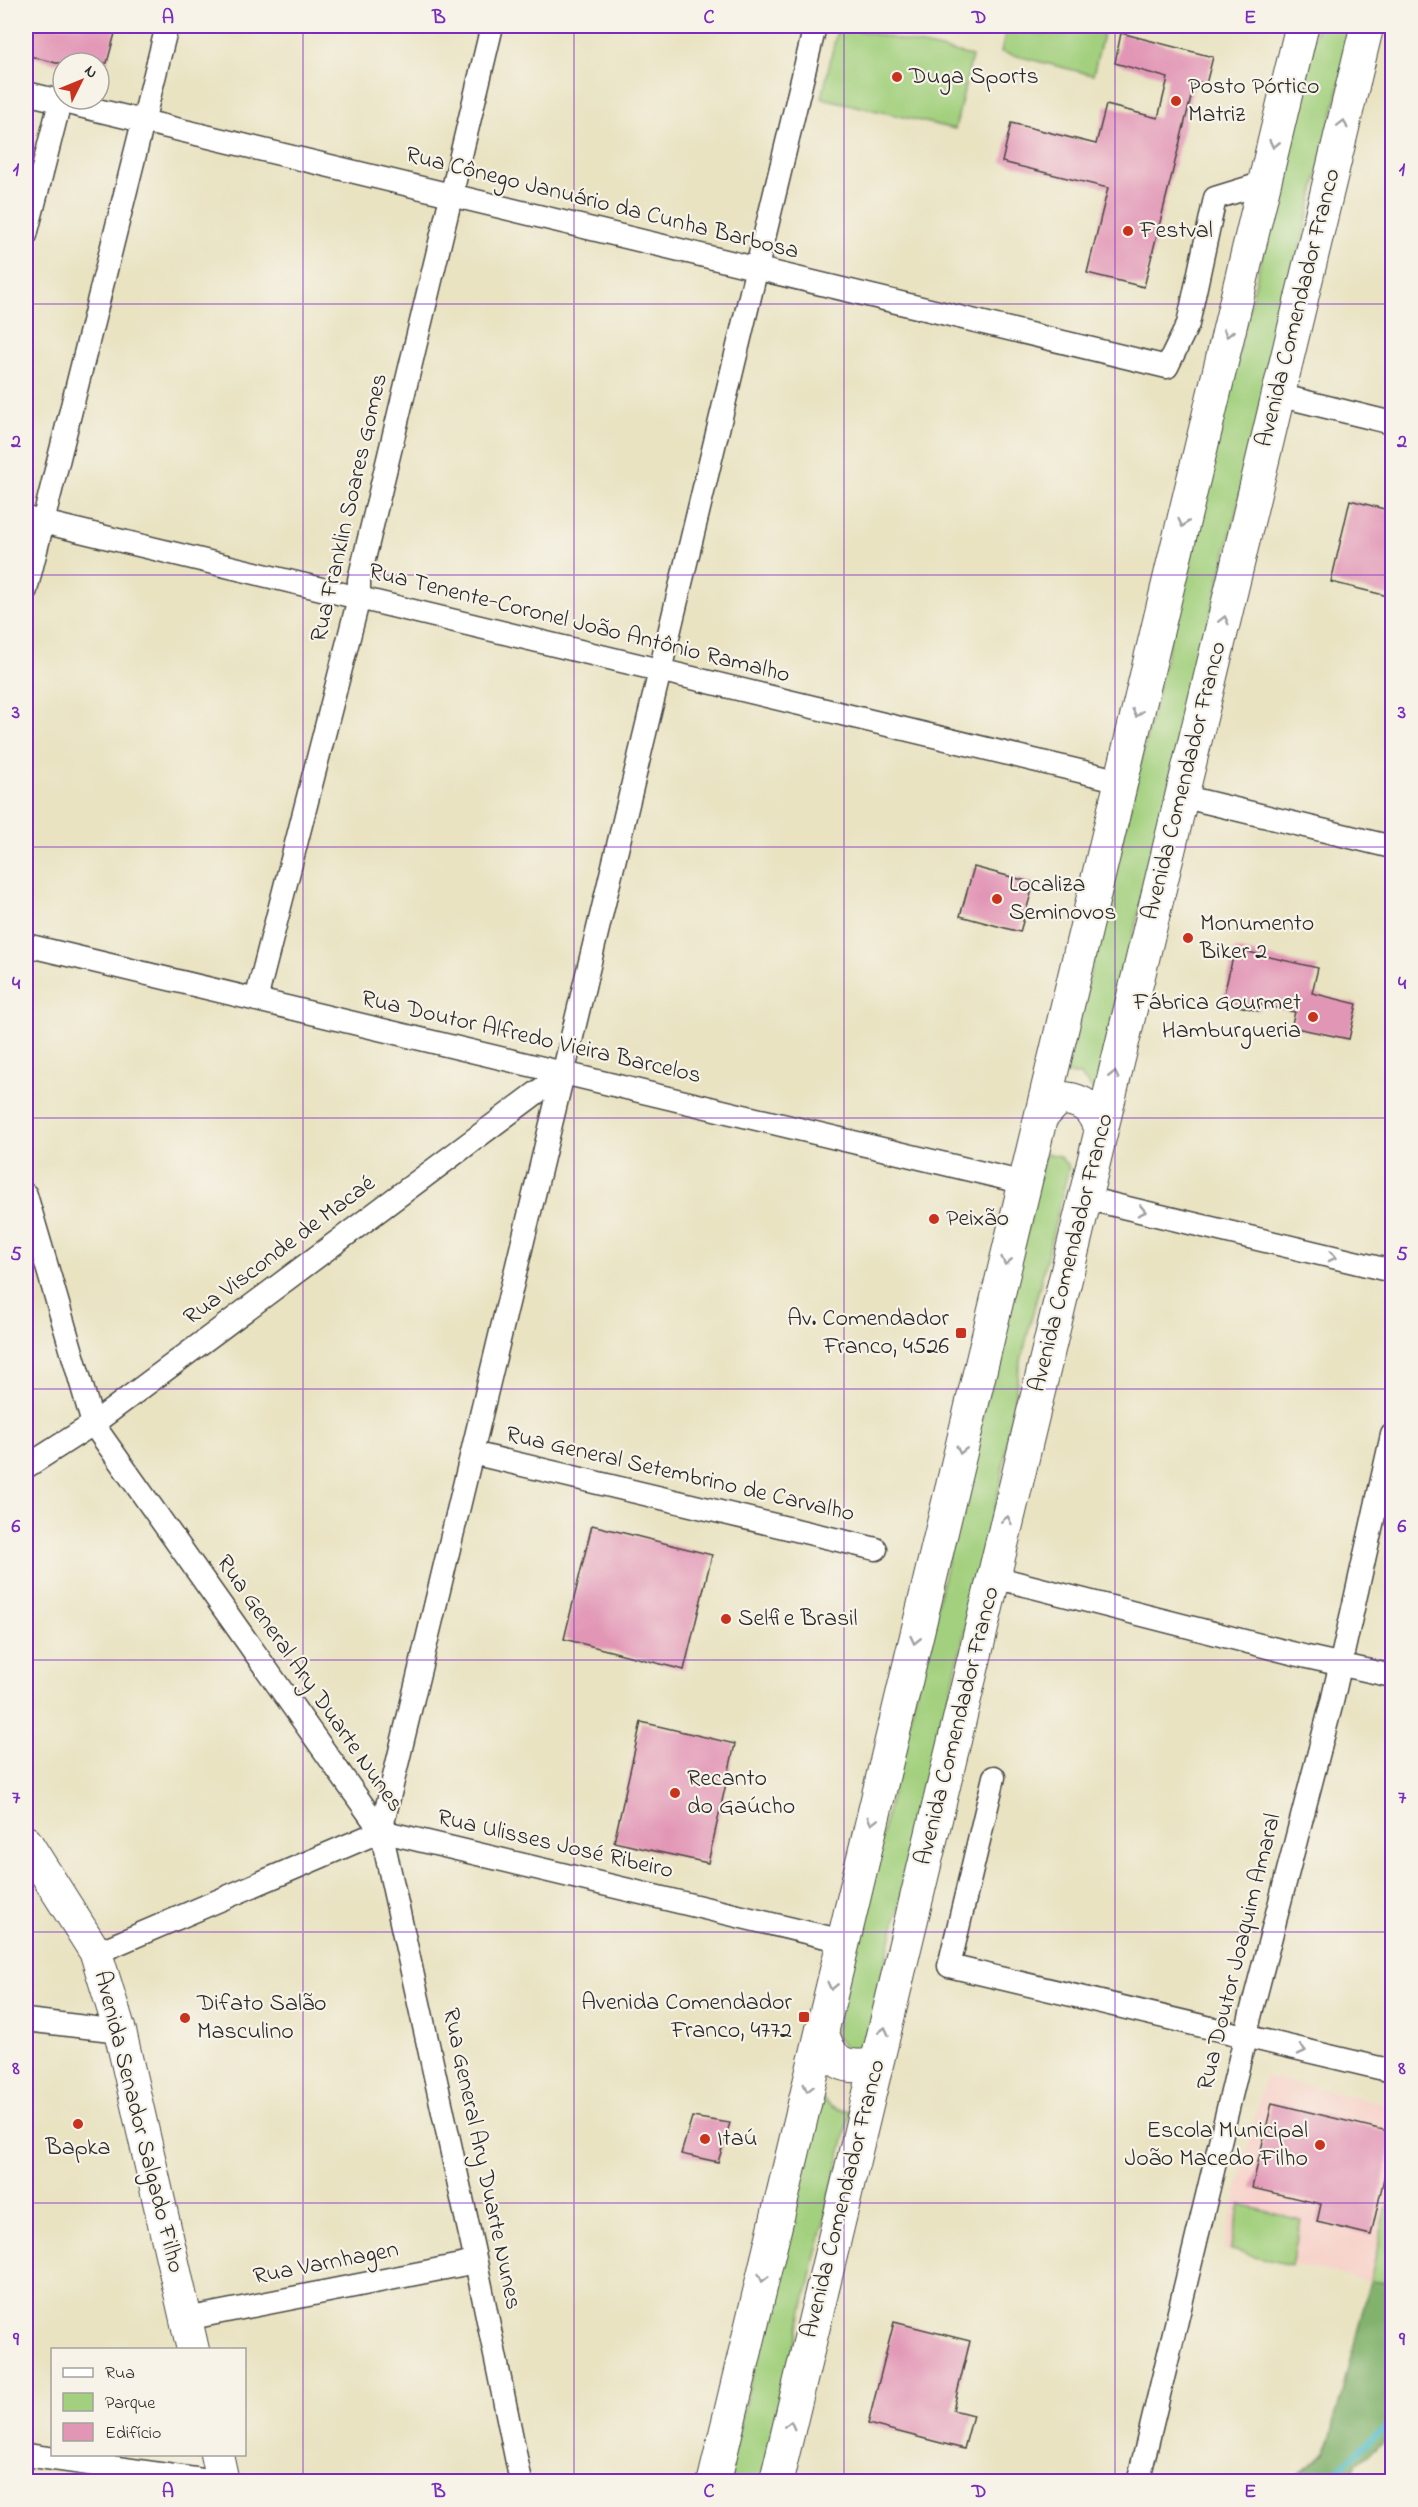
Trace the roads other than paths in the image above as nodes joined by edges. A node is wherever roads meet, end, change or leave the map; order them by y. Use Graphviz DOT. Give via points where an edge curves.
graph roads {
  1 [pos="167,26"];
  2 [pos="492,26"];
  3 [pos="815,26"];
  4 [pos="1302,26"];
  5 [pos="1367,26"];
  6 [pos="26,93"];
  7 [pos="51,100"];
  8 [pos="58,111"];
  9 [pos="98,111"];
  10 [pos="145,122"];
  11 [pos="1264,183"];
  12 [pos="449,195"];
  13 [pos="26,235"];
  14 [pos="757,270"];
  15 [pos="1278,395"];
  16 [pos="1392,423"];
  17 [pos="33,520"];
  18 [pos="26,590"];
  19 [pos="359,598"];
  20 [pos="660,671"];
  21 [pos="1121,781"];
  22 [pos="1181,796"];
  23 [pos="1392,847"];
  24 [pos="26,945"];
  25 [pos="256,1000"];
  26 [pos="563,1074"];
  27 [pos="1041,1117"];
  28 [pos="1101,1132"];
  29 [pos="1025,1183"];
  30 [pos="26,1195"];
  31 [pos="1085,1198"];
  32 [pos="1392,1271"];
  33 [pos="93,1424"];
  34 [pos="1392,1435"];
  35 [pos="472,1453"];
  36 [pos="26,1467"];
  37 [pos="876,1549"];
  38 [pos="994,1577"];
  39 [pos="1341,1664"];
  40 [pos="1392,1676"];
  41 [pos="994,1777"];
  42 [pos="381,1831"];
  43 [pos="26,1842"];
  44 [pos="843,1941"];
  45 [pos="96,1953"];
  46 [pos="26,2020"];
  47 [pos="120,2031"];
  48 [pos="822,2031"];
  49 [pos="1246,2036"];
  50 [pos="876,2064"];
  51 [pos="1392,2071"];
  52 [pos="476,2262"];
  53 [pos="186,2319"];
  54 [pos="193,2348"];
  55 [pos="26,2456"];
  56 [pos="218,2456"];
  57 [pos="216,2481"];
  58 [pos="224,2481"];
  59 [pos="521,2481"];
  60 [pos="714,2481"];
  61 [pos="776,2481"];
  62 [pos="1138,2481"];
  1 -- 10 [label="street"];
  2 -- 12 [label="street, Rua Franklin Soares Gomes"];
  3 -- 14 [label="street"];
  4 -- 11 [label="highway, one-way"];
  15 -- 5 [label="highway, Avenida Comendador Franco, one-way"];
  6 -- 7 [label="street, Rua Cônego Januário da Cunha Barbosa"];
  8 -- 13 [label="street"];
  9 -- 10 [label="street, Rua Cônego Januário da Cunha Barbosa"];
  10 -- 12 [label="street, Rua Cônego Januário da Cunha Barbosa"];
  10 -- 17 [label="street"];
  11 -- 14 [label="street, Rua Cônego Januário da Cunha Barbosa" via="1215,198 1188,324 1167,367"];
  11 -- 21 [label="highway, one-way"];
  12 -- 14 [label="street, Rua Cônego Januário da Cunha Barbosa"];
  12 -- 19 [label="street, Rua Franklin Soares Gomes" via="359,580"];
  14 -- 20 [label="street"];
  15 -- 16 [label="street"];
  22 -- 15 [label="highway, Avenida Comendador Franco, one-way"];
  17 -- 18 [label="street"];
  17 -- 19 [label="street, Rua Tenente-Coronel João Antônio Ramalho"];
  19 -- 20 [label="street, Rua Tenente-Coronel João Antônio Ramalho"];
  19 -- 25 [label="street, Rua Franklin Soares Gomes"];
  20 -- 21 [label="street, Rua Tenente-Coronel João Antônio Ramalho"];
  20 -- 26 [label="street"];
  21 -- 27 [label="highway"];
  22 -- 23 [label="street"];
  28 -- 22 [label="highway, Avenida Comendador Franco, one-way"];
  24 -- 25 [label="street, Rua Doutor Alfredo Vieira Barcelos"];
  25 -- 26 [label="street, Rua Doutor Alfredo Vieira Barcelos"];
  26 -- 29 [label="street, Rua Doutor Alfredo Vieira Barcelos"];
  26 -- 33 [label="street, Rua Visconde de Macaé"];
  26 -- 35 [label="street"];
  27 -- 28 [label="highway" via="1059,1098 1074,1099 1088,1105"];
  27 -- 29 [label="highway"];
  28 -- 31 [label="highway, Avenida Comendador Franco"];
  29 -- 44 [label="highway, one-way"];
  30 -- 33 [label="street, Rua General Ary Duarte Nunes"];
  31 -- 32 [label="street, one-way"];
  38 -- 31 [label="highway, Avenida Comendador Franco, one-way"];
  33 -- 36 [label="street, Rua Visconde de Macaé"];
  33 -- 42 [label="street, Rua General Ary Duarte Nunes"];
  34 -- 39 [label="street, Rua Doutor Joaquim Amaral"];
  35 -- 37 [label="street, Rua General Setembrino de Carvalho"];
  35 -- 42 [label="street"];
  38 -- 39 [label="street"];
  50 -- 38 [label="highway, Avenida Comendador Franco, one-way"];
  39 -- 40 [label="street"];
  39 -- 49 [label="street, Rua Doutor Joaquim Amaral"];
  41 -- 49 [label="street" via="949,1966"];
  42 -- 44 [label="street, Rua Ulisses José Ribeiro"];
  42 -- 45 [label="street"];
  42 -- 52 [label="street, Rua General Ary Duarte Nunes"];
  43 -- 45 [label="main road, Avenida Senador Salgado Filho"];
  44 -- 48 [label="highway, one-way"];
  45 -- 47 [label="main road, Avenida Senador Salgado Filho"];
  46 -- 47 [label="street"];
  47 -- 53 [label="main road, Avenida Senador Salgado Filho"];
  48 -- 50 [label="highway" via="826,2048 835,2060 847,2066"];
  48 -- 60 [label="highway, one-way"];
  49 -- 51 [label="street, one-way"];
  49 -- 62 [label="street, Rua Doutor Joaquim Amaral"];
  61 -- 50 [label="highway, Avenida Comendador Franco, one-way"];
  52 -- 53 [label="street, Rua Varnhagen"];
  52 -- 59 [label="street, Rua General Ary Duarte Nunes"];
  53 -- 54 [label="main road, Avenida Senador Salgado Filho"];
  55 -- 57 [label="street"];
  56 -- 58 [label="main road"];
}
